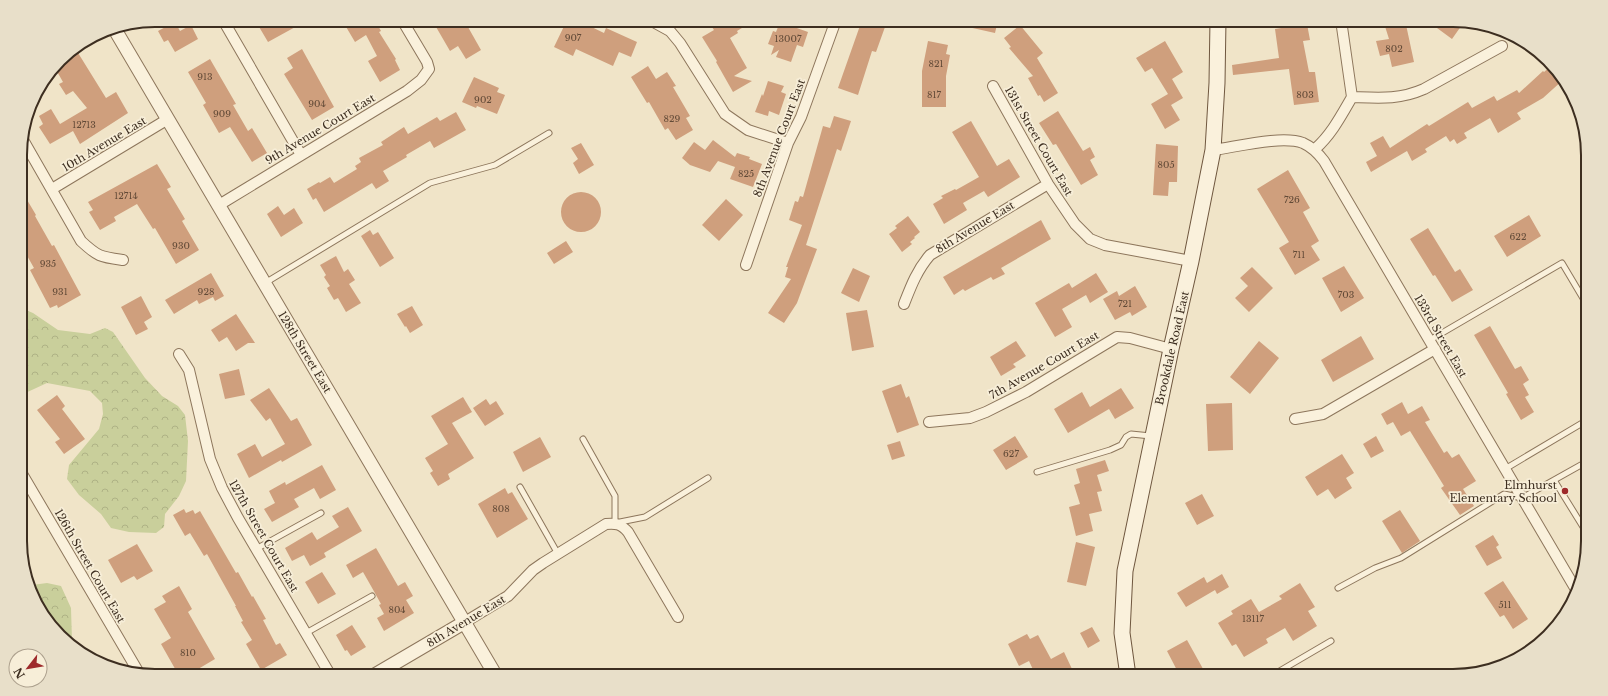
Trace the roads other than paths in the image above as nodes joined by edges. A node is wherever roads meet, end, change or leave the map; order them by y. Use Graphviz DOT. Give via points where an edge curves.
graph roads {
  1 [pos="227,27"];
  2 [pos="406,27"];
  3 [pos="663,27"];
  4 [pos="833,27"];
  5 [pos="1218,27"];
  6 [pos="1342,27"];
  7 [pos="117,33"];
  8 [pos="1502,46"];
  9 [pos="993,86"];
  10 [pos="1352,98"];
  11 [pos="168,119"];
  12 [pos="549,133"];
  13 [pos="788,143"];
  14 [pos="27,147"];
  15 [pos="1213,150"];
  16 [pos="1315,150"];
  17 [pos="300,155"];
  18 [pos="1048,184"];
  19 [pos="52,189"];
  20 [pos="219,205"];
  21 [pos="123,260"];
  22 [pos="1191,261"];
  23 [pos="746,265"];
  24 [pos="265,283"];
  25 [pos="1581,294"];
  26 [pos="904,304"];
  27 [pos="1432,345"];
  28 [pos="1171,349"];
  29 [pos="179,354"];
  30 [pos="1295,419"];
  31 [pos="929,422"];
  32 [pos="1581,424"];
  33 [pos="1152,436"];
  34 [pos="583,439"];
  35 [pos="1581,465"];
  36 [pos="1505,469"];
  37 [pos="1037,472"];
  38 [pos="708,478"];
  39 [pos="1554,480"];
  40 [pos="27,482"];
  41 [pos="520,487"];
  42 [pos="1522,498"];
  43 [pos="321,513"];
  44 [pos="615,523"];
  45 [pos="1581,524"];
  46 [pos="256,549"];
  47 [pos="558,554"];
  48 [pos="1573,584"];
  49 [pos="1338,588"];
  50 [pos="372,596"];
  51 [pos="678,617"];
  52 [pos="465,622"];
  53 [pos="306,633"];
  54 [pos="1331,641"];
  55 [pos="136,668"];
  56 [pos="327,669"];
  57 [pos="385,669"];
  58 [pos="492,669"];
  59 [pos="1127,669"];
  60 [pos="1283,669"];
  1 -- 17 [label="street"];
  2 -- 17 [label="street, 9th Avenue Court East" via="429,69 421,80"];
  3 -- 13 [label="street" via="670,31 680,43 725,114 748,130"];
  4 -- 13 [label="street, 8th Avenue Court East" via="801,117"];
  5 -- 15 [label="main road, Brookdale Road East"];
  6 -- 10 [label="street"];
  7 -- 11 [label="street, 128th Street East"];
  8 -- 10 [label="street" via="1412,95 1397,98"];
  9 -- 18 [label="street, 131st Street Court East"];
  10 -- 16 [label="street" via="1325,140"];
  11 -- 19 [label="street, 10th Avenue East"];
  11 -- 20 [label="street, 128th Street East"];
  12 -- 24 [label="lane" via="495,165 430,183"];
  13 -- 23 [label="street, 8th Avenue Court East"];
  14 -- 19 [label="street"];
  15 -- 16 [label="street" via="1288,140 1304,143"];
  15 -- 22 [label="main road, Brookdale Road East"];
  16 -- 27 [label="street, 133rd Street East" via="1324,161"];
  17 -- 20 [label="street, 9th Avenue Court East"];
  18 -- 22 [label="street, 131st Street Court East" via="1080,231 1096,242"];
  18 -- 26 [label="street, 8th Avenue East" via="930,255 913,280"];
  19 -- 21 [label="street" via="81,241 90,250 100,257"];
  20 -- 24 [label="street, 128th Street East"];
  22 -- 28 [label="main road, Brookdale Road East"];
  24 -- 52 [label="street, 128th Street East"];
  25 -- 27 [label="lane" via="1562,263"];
  27 -- 30 [label="street" via="1323,414"];
  27 -- 36 [label="street, 133rd Street East"];
  28 -- 31 [label="street, 7th Avenue Court East" via="1117,337 1026,392 986,412 970,418"];
  28 -- 33 [label="main road, Brookdale Road East"];
  29 -- 46 [label="street, 127th Street Court East" via="189,370 210,459 222,488"];
  32 -- 36 [label="lane"];
  33 -- 37 [label="lane" via="1131,434 1120,445 1110,450"];
  33 -- 59 [label="main road, Brookdale Road East" via="1125,571 1122,633"];
  34 -- 44 [label="lane" via="614,496"];
  35 -- 39 [label="lane"];
  36 -- 42 [label="street, 133rd Street East"];
  38 -- 44 [label="lane" via="645,517"];
  39 -- 42 [label="lane"];
  39 -- 45 [label="lane"];
  40 -- 55 [label="street, 126th Street Court East"];
  41 -- 47 [label="lane"];
  42 -- 48 [label="street, 133rd Street East"];
  42 -- 49 [label="lane" via="1504,494 1401,558 1375,568"];
  43 -- 46 [label="lane"];
  44 -- 47 [label="street, 8th Avenue East" via="606,524"];
  44 -- 51 [label="street" via="628,532"];
  46 -- 53 [label="street, 127th Street Court East"];
  47 -- 52 [label="street, 8th Avenue East" via="533,570 508,596"];
  50 -- 53 [label="lane"];
  52 -- 57 [label="street, 8th Avenue East"];
  52 -- 58 [label="street, 128th Street East"];
  53 -- 56 [label="street, 127th Street Court East"];
  54 -- 60 [label="lane"];
}
